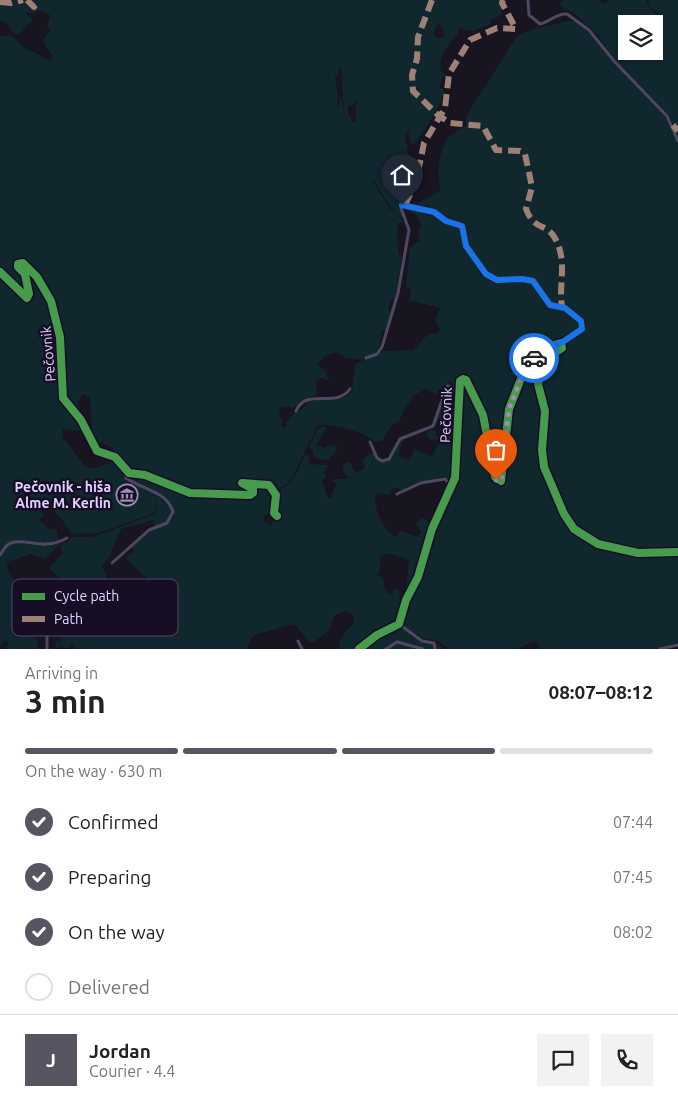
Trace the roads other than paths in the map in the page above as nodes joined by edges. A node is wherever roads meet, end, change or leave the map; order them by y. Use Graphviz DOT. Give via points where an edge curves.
graph roads {
  1 [pos="528,0"];
  2 [pos="678,141"];
  3 [pos="0,272"];
  4 [pos="561,343"];
  5 [pos="366,358"];
  6 [pos="350,389"];
  7 [pos="458,399"];
  8 [pos="296,411"];
  9 [pos="370,442"];
  10 [pos="125,470"];
  11 [pos="451,486"];
  12 [pos="397,494"];
  13 [pos="277,516"];
  14 [pos="67,538"];
  15 [pos="678,552"];
  16 [pos="0,555"];
  17 [pos="112,563"];
  18 [pos="399,624"];
  19 [pos="47,636"];
  20 [pos="298,641"];
  21 [pos="678,645"];
  22 [pos="47,649"];
  23 [pos="302,649"];
  24 [pos="359,649"];
  25 [pos="386,649"];
  26 [pos="423,649"];
  27 [pos="434,649"];
  28 [pos="660,649"];
  1 -- 2 [label="street" via="529,15 540,24 567,14 589,30 654,101 673,125"];
  3 -- 10 [label="street, Pečovnik" via="27,298 25,274 18,267 23,263 47,292 60,337 63,398 97,451 115,457"];
  4 -- 5 [label="street" via="582,329 578,318 562,307 550,305 529,279 497,280 486,274 466,246 462,226 446,221 434,212 402,205 409,230 398,293 382,347 377,354"];
  4 -- 7 [label="street, Pečovnik" via="547,347 524,371 509,409 501,481 495,478 482,415 463,378"];
  4 -- 15 [label="street" via="562,348 543,365 538,384 545,411 544,467 564,514 574,529 598,544 638,553"];
  6 -- 8 [label="street" via="339,398 309,400 298,406"];
  7 -- 9 [label="street" via="452,386 447,386 433,426 400,439 388,460 377,458"];
  7 -- 11 [label="street, Pečovnik" via="457,463"];
  10 -- 13 [label="street, Pečovnik" via="190,493 252,494 253,490 243,483 269,485 275,490 274,513"];
  10 -- 17 [label="street, Pečovnik" via="126,478 157,494 173,512 167,523 149,530"];
  11 -- 12 [label="street" via="445,479 421,483"];
  11 -- 18 [label="street, Pečovnik" via="432,529 418,577 406,600"];
  14 -- 16 [label="street" via="47,545 12,542"];
  18 -- 24 [label="street"];
  18 -- 27 [label="street" via="422,641 434,643"];
  19 -- 22 [label="street"];
  20 -- 23 [label="street"];
  21 -- 28 [label="street"];
  25 -- 26 [label="street" via="397,642"];
}
